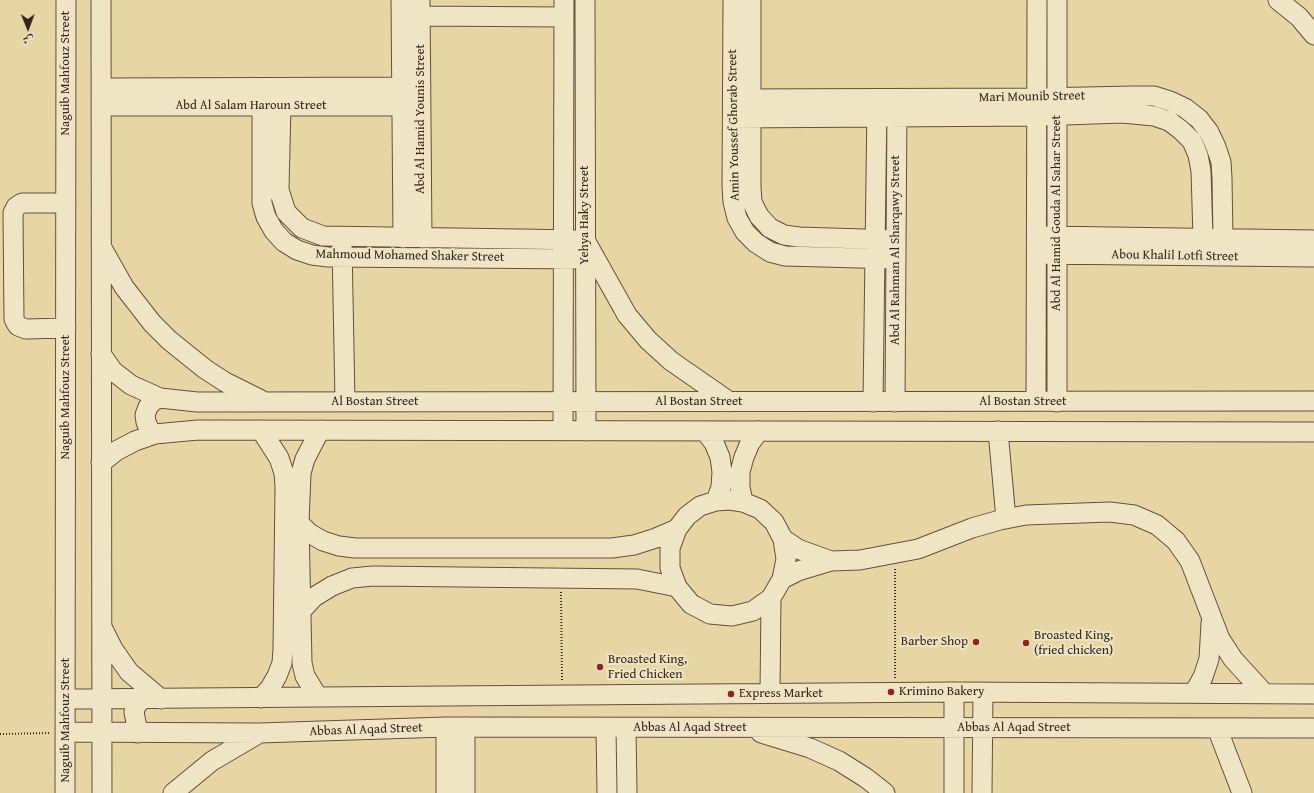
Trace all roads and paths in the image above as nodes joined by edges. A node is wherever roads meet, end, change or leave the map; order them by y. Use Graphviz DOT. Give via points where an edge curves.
graph roads {
  1 [pos="66,0"];
  2 [pos="101,0"];
  3 [pos="401,0"];
  4 [pos="584,0"];
  5 [pos="733,0"];
  6 [pos="751,0"];
  7 [pos="1037,0"];
  8 [pos="1057,0"];
  9 [pos="1278,0"];
  10 [pos="420,8"];
  11 [pos="564,8"];
  12 [pos="1314,35"];
  13 [pos="402,87"];
  14 [pos="421,87"];
  15 [pos="101,88"];
  16 [pos="742,99"];
  17 [pos="101,106"];
  18 [pos="272,106"];
  19 [pos="402,106"];
  20 [pos="1037,107"];
  21 [pos="1057,107"];
  22 [pos="877,108"];
  23 [pos="897,108"];
  24 [pos="742,118"];
  25 [pos="66,203"];
  26 [pos="342,237"];
  27 [pos="403,238"];
  28 [pos="422,238"];
  29 [pos="1203,238"];
  30 [pos="876,239"];
  31 [pos="1223,239"];
  32 [pos="563,240"];
  33 [pos="585,240"];
  34 [pos="896,240"];
  35 [pos="1314,240"];
  36 [pos="1036,245"];
  37 [pos="1057,245"];
  38 [pos="101,246"];
  39 [pos="342,257"];
  40 [pos="1314,257"];
  41 [pos="563,259"];
  42 [pos="585,259"];
  43 [pos="875,259"];
  44 [pos="896,259"];
  45 [pos="66,328"];
  46 [pos="101,354"];
  47 [pos="160,398"];
  48 [pos="1314,401"];
  49 [pos="266,402"];
  50 [pos="345,402"];
  51 [pos="563,402"];
  52 [pos="586,402"];
  53 [pos="730,402"];
  54 [pos="873,402"];
  55 [pos="895,402"];
  56 [pos="1036,402"];
  57 [pos="1057,402"];
  58 [pos="261,430"];
  59 [pos="320,430"];
  60 [pos="563,430"];
  61 [pos="586,430"];
  62 [pos="705,431"];
  63 [pos="759,431"];
  64 [pos="998,432"];
  65 [pos="1314,432"];
  66 [pos="155,434"];
  67 [pos="101,463"];
  68 [pos="716,501"];
  69 [pos="743,502"];
  70 [pos="1006,519"];
  71 [pos="299,523"];
  72 [pos="677,529"];
  73 [pos="783,539"];
  74 [pos="895,555"];
  75 [pos="831,561"];
  76 [pos="560,578"];
  77 [pos="782,579"];
  78 [pos="676,587"];
  79 [pos="771,598"];
  80 [pos="300,612"];
  81 [pos="1211,618"];
  82 [pos="101,623"];
  83 [pos="894,692"];
  84 [pos="954,692"];
  85 [pos="983,692"];
  86 [pos="1194,693"];
  87 [pos="1264,693"];
  88 [pos="770,694"];
  89 [pos="1314,694"];
  90 [pos="562,695"];
  91 [pos="318,697"];
  92 [pos="261,698"];
  93 [pos="66,699"];
  94 [pos="101,699"];
  95 [pos="143,699"];
  96 [pos="162,699"];
  97 [pos="446,727"];
  98 [pos="465,728"];
  99 [pos="606,728"];
  100 [pos="626,728"];
  101 [pos="743,728"];
  102 [pos="954,728"];
  103 [pos="983,728"];
  104 [pos="1217,728"];
  105 [pos="1314,728"];
  106 [pos="59,733"];
  107 [pos="102,733"];
  108 [pos="138,733"];
  109 [pos="259,733"];
  110 [pos="0,734"];
  111 [pos="65,793"];
  112 [pos="102,793"];
  113 [pos="173,793"];
  114 [pos="446,793"];
  115 [pos="465,793"];
  116 [pos="607,793"];
  117 [pos="627,793"];
  118 [pos="885,793"];
  119 [pos="954,793"];
  120 [pos="982,793"];
  121 [pos="1242,793"];
  1 -- 25 [label="street, Naguib Mahfouz Street"];
  2 -- 15 [label="street"];
  3 -- 13 [label="street, Abd Al Hamid Younis Street"];
  4 -- 33 [label="street, Yehya Haky Street"];
  5 -- 16 [label="street, Amin Youssef Ghorab Street"];
  6 -- 16 [label="street, Amin Youssef Ghorab Street"];
  7 -- 20 [label="street, Abd Al Hamid Gouda Al Sahar Street"];
  8 -- 21 [label="street, Abd Al Hamid Gouda Al Sahar Street"];
  9 -- 12 [label="street" via="1299,17"];
  10 -- 11 [label="street"];
  10 -- 14 [label="street, Abd Al Hamid Younis Street"];
  11 -- 32 [label="street, Yehya Haky Street"];
  13 -- 14 [label="street, Abd Al Salam Haroun Street"];
  13 -- 15 [label="street, Abd Al Salam Haroun Street"];
  13 -- 19 [label="street, Abd Al Hamid Younis Street"];
  14 -- 28 [label="street, Abd Al Hamid Younis Street"];
  15 -- 17 [label="street"];
  16 -- 22 [label="street, Mari Mounib Street"];
  16 -- 24 [label="street, Amin Youssef Ghorab Street"];
  17 -- 18 [label="street, Abd Al Salam Haroun Street"];
  17 -- 38 [label="street"];
  18 -- 19 [label="street, Abd Al Salam Haroun Street"];
  18 -- 26 [label="street, Mahmoud Mohamed Shaker Street" via="279,190 286,212 293,221 312,234"];
  18 -- 39 [label="street, Mahmoud Mohamed Shaker Street" via="261,187 266,217 284,242 297,250 312,255"];
  19 -- 27 [label="street, Abd Al Hamid Younis Street"];
  20 -- 21 [label="street, Mari Mounib Street"];
  20 -- 23 [label="street, Mari Mounib Street"];
  20 -- 36 [label="street, Abd Al Hamid Gouda Al Sahar Street"];
  21 -- 29 [label="street, Mari Mounib Street" via="1139,114 1168,121 1181,130 1192,141 1198,155 1201,171"];
  21 -- 31 [label="street, Mari Mounib Street" via="1154,96 1186,108 1209,132 1220,162"];
  21 -- 37 [label="street, Abd Al Hamid Gouda Al Sahar Street"];
  22 -- 23 [label="street, Mari Mounib Street"];
  22 -- 24 [label="street, Mari Mounib Street"];
  22 -- 30 [label="street, Abd Al Rahman Al Sharqawy Street"];
  23 -- 34 [label="street, Abd Al Rahman Al Sharqawy Street"];
  24 -- 30 [label="street, Amin Youssef Ghorab Street" via="752,202 759,216 770,228 784,235 799,237"];
  24 -- 43 [label="street, Amin Youssef Ghorab Street" via="733,202 737,218 745,232 770,252 785,256"];
  25 -- 45 [label="street, Naguib Mahfouz Street"];
  25 -- 45 [label="street" via="22,203 13,213 14,319 26,329"];
  26 -- 27 [label="street, Mahmoud Mohamed Shaker Street"];
  26 -- 39 [label="street"];
  27 -- 28 [label="street, Mahmoud Mohamed Shaker Street"];
  28 -- 32 [label="street, Mahmoud Mohamed Shaker Street"];
  29 -- 31 [label="street, Abou Khalil Lotfi Street"];
  29 -- 37 [label="street, Abou Khalil Lotfi Street"];
  30 -- 34 [label="street, Amin Youssef Ghorab Street"];
  30 -- 43 [label="street, Abd Al Rahman Al Sharqawy Street"];
  31 -- 35 [label="street, Abou Khalil Lotfi Street"];
  32 -- 33 [label="street, Mahmoud Mohamed Shaker Street"];
  32 -- 41 [label="street, Yehya Haky Street"];
  33 -- 42 [label="street, Yehya Haky Street"];
  33 -- 53 [label="street" via="627,315 648,340 671,362"];
  34 -- 44 [label="street, Abd Al Rahman Al Sharqawy Street"];
  36 -- 37 [label="street, Abou Khalil Lotfi Street"];
  36 -- 56 [label="street, Abd Al Hamid Gouda Al Sahar Street"];
  37 -- 40 [label="street, Abou Khalil Lotfi Street"];
  37 -- 57 [label="street, Abd Al Hamid Gouda Al Sahar Street"];
  38 -- 46 [label="street"];
  38 -- 49 [label="street" via="124,287 169,340 224,382"];
  39 -- 41 [label="street, Mahmoud Mohamed Shaker Street"];
  39 -- 50 [label="street"];
  41 -- 42 [label="street, Mahmoud Mohamed Shaker Street"];
  41 -- 51 [label="street, Yehya Haky Street"];
  42 -- 52 [label="street, Yehya Haky Street"];
  43 -- 44 [label="street, Amin Youssef Ghorab Street"];
  43 -- 54 [label="street, Abd Al Rahman Al Sharqawy Street"];
  44 -- 55 [label="street, Abd Al Rahman Al Sharqawy Street"];
  45 -- 93 [label="street, Naguib Mahfouz Street"];
  46 -- 47 [label="street, Al Bostan Street" via="113,371 131,384"];
  46 -- 67 [label="street"];
  47 -- 49 [label="street, Al Bostan Street" via="197,402"];
  47 -- 66 [label="street" via="153,401 145,415 149,429"];
  48 -- 57 [label="street, Al Bostan Street"];
  49 -- 50 [label="street, Al Bostan Street"];
  50 -- 51 [label="street, Al Bostan Street"];
  51 -- 52 [label="street, Al Bostan Street"];
  51 -- 60 [label="street, Yehya Haky Street"];
  52 -- 53 [label="street, Al Bostan Street"];
  52 -- 61 [label="street, Yehya Haky Street"];
  53 -- 54 [label="street, Al Bostan Street"];
  54 -- 55 [label="street, Al Bostan Street"];
  55 -- 56 [label="street, Al Bostan Street"];
  56 -- 57 [label="street, Al Bostan Street"];
  58 -- 59 [label="street"];
  58 -- 66 [label="street" via="198,430"];
  58 -- 92 [label="street" via="279,458 284,473 284,650 277,676"];
  59 -- 60 [label="street"];
  59 -- 71 [label="street" via="301,473"];
  60 -- 61 [label="street"];
  61 -- 62 [label="street"];
  62 -- 63 [label="street"];
  62 -- 68 [label="street" via="720,457 722,479"];
  63 -- 64 [label="street"];
  63 -- 69 [label="street" via="747,450 740,472"];
  64 -- 65 [label="street"];
  64 -- 70 [label="street"];
  66 -- 67 [label="street" via="116,450"];
  67 -- 82 [label="street"];
  68 -- 69 [label="street"];
  68 -- 72 [label="street" via="700,506 687,516"];
  69 -- 73 [label="street" via="760,509 774,522"];
  70 -- 74 [label="street" via="972,528 918,550"];
  70 -- 81 [label="street" via="1053,513 1110,512 1134,515 1157,525 1176,541 1190,561"];
  71 -- 72 [label="street" via="323,541 355,548 612,548 634,545"];
  71 -- 80 [label="street"];
  72 -- 78 [label="street" via="670,548 670,568"];
  73 -- 75 [label="street" via="814,556"];
  73 -- 77 [label="street" via="786,559"];
  74 -- 75 [label="street"];
  74 -- 83 [label="path"];
  75 -- 77 [label="street"];
  76 -- 78 [label="street" via="637,579"];
  76 -- 80 [label="street" via="352,578 314,597"];
  76 -- 90 [label="path"];
  77 -- 79 [label="street"];
  78 -- 79 [label="street" via="691,604 710,614 732,616 753,611"];
  79 -- 88 [label="street"];
  80 -- 91 [label="street" via="302,663 308,681"];
  81 -- 86 [label="street" via="1209,659"];
  81 -- 87 [label="street" via="1233,659"];
  82 -- 94 [label="street"];
  82 -- 96 [label="street" via="120,661 139,682"];
  83 -- 84 [label="street"];
  83 -- 88 [label="street"];
  84 -- 85 [label="street"];
  84 -- 102 [label="street"];
  85 -- 86 [label="street"];
  85 -- 103 [label="street"];
  86 -- 87 [label="street"];
  87 -- 89 [label="street"];
  88 -- 90 [label="street"];
  90 -- 91 [label="street"];
  91 -- 92 [label="street"];
  92 -- 96 [label="street"];
  93 -- 94 [label="street"];
  93 -- 106 [label="street, Naguib Mahfouz Street"];
  94 -- 95 [label="street"];
  94 -- 107 [label="street"];
  95 -- 96 [label="street"];
  95 -- 108 [label="street" via="137,704 134,712"];
  97 -- 98 [label="street, Abbas Al Aqad Street"];
  97 -- 109 [label="street, Abbas Al Aqad Street"];
  97 -- 114 [label="street"];
  98 -- 99 [label="street, Abbas Al Aqad Street"];
  98 -- 115 [label="street"];
  99 -- 100 [label="street, Abbas Al Aqad Street"];
  99 -- 116 [label="street"];
  100 -- 101 [label="street, Abbas Al Aqad Street"];
  100 -- 117 [label="street"];
  101 -- 102 [label="street, Abbas Al Aqad Street"];
  101 -- 118 [label="street" via="810,748 839,761"];
  102 -- 103 [label="street, Abbas Al Aqad Street"];
  102 -- 119 [label="street"];
  103 -- 104 [label="street, Abbas Al Aqad Street"];
  103 -- 120 [label="street"];
  104 -- 105 [label="street, Abbas Al Aqad Street"];
  104 -- 121 [label="street"];
  106 -- 107 [label="street, Abbas Al Aqad Street"];
  106 -- 110 [label="path"];
  106 -- 111 [label="street, Naguib Mahfouz Street"];
  107 -- 108 [label="street, Abbas Al Aqad Street"];
  107 -- 112 [label="street"];
  108 -- 109 [label="street, Abbas Al Aqad Street"];
  109 -- 113 [label="street" via="212,761"];
}
